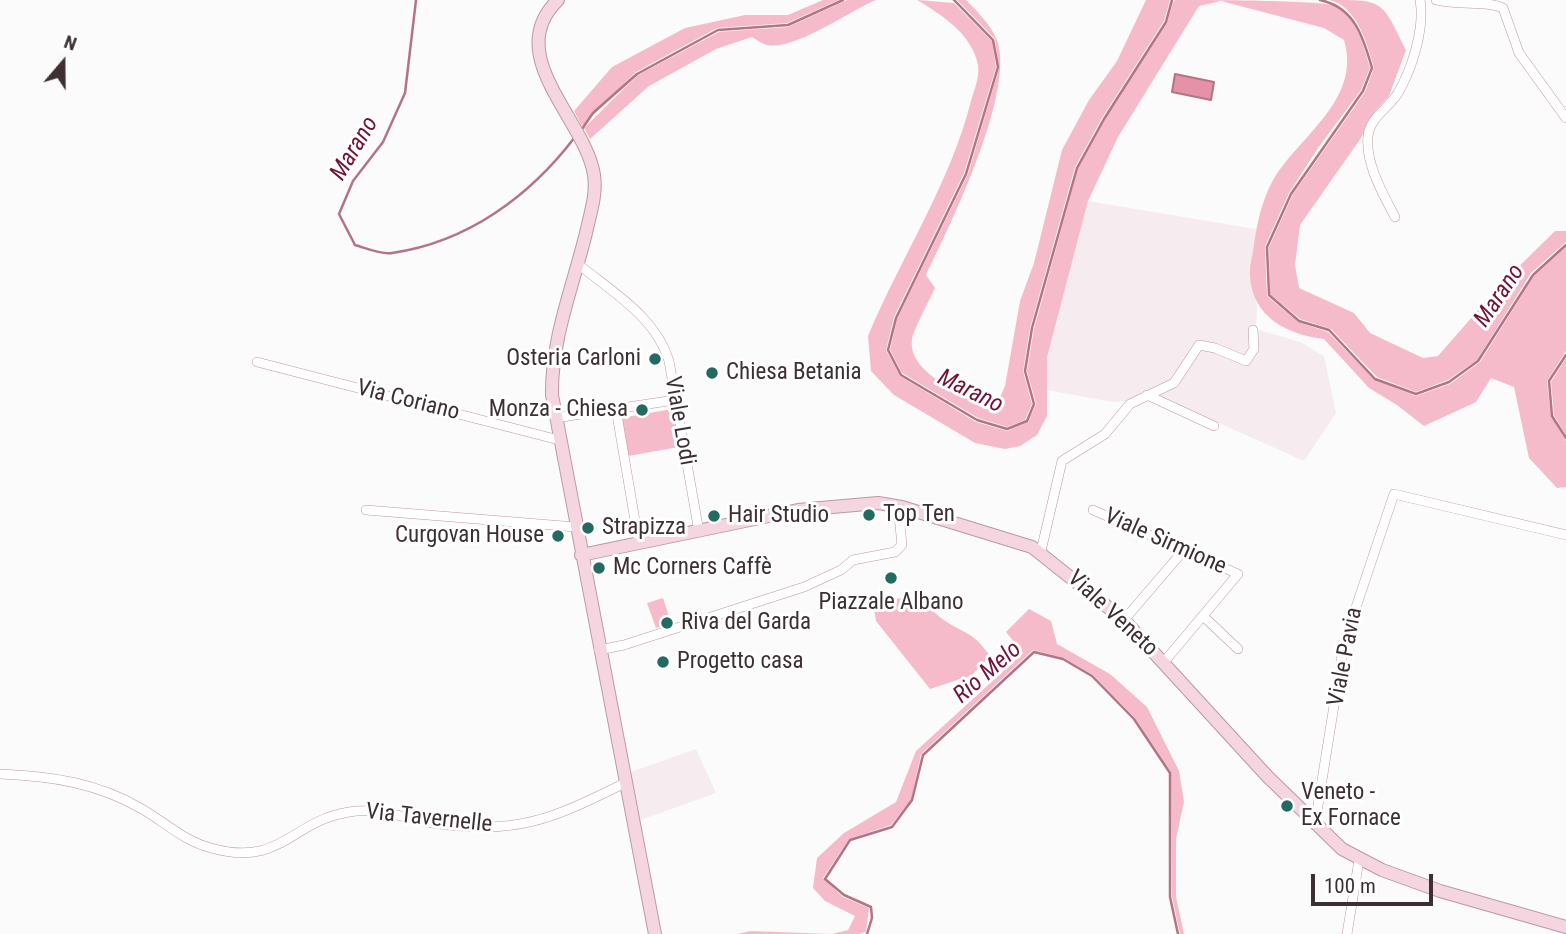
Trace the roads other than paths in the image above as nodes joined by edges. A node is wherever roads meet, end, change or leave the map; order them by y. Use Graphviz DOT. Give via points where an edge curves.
graph roads {
  1 [pos="558,0"];
  2 [pos="1420,0"];
  3 [pos="1436,0"];
  4 [pos="1566,118"];
  5 [pos="1395,217"];
  6 [pos="578,264"];
  7 [pos="1253,330"];
  8 [pos="257,362"];
  9 [pos="1147,395"];
  10 [pos="676,400"];
  11 [pos="616,409"];
  12 [pos="555,418"];
  13 [pos="1214,426"];
  14 [pos="559,440"];
  15 [pos="902,507"];
  16 [pos="366,510"];
  17 [pos="1093,510"];
  18 [pos="576,527"];
  19 [pos="699,532"];
  20 [pos="1566,535"];
  21 [pos="639,544"];
  22 [pos="1184,550"];
  23 [pos="1041,551"];
  24 [pos="581,555"];
  25 [pos="1203,615"];
  26 [pos="1124,620"];
  27 [pos="1238,649"];
  28 [pos="599,650"];
  29 [pos="1164,662"];
  30 [pos="0,774"];
  31 [pos="625,783"];
  32 [pos="1315,824"];
  33 [pos="1359,860"];
  34 [pos="1566,927"];
  35 [pos="655,934"];
  36 [pos="1347,934"];
  1 -- 6 [label="main road" via="544,22 540,60 586,150 596,191"];
  2 -- 5 [label="street" via="1417,40 1398,94 1373,121 1368,134 1370,160"];
  3 -- 4 [label="street" via="1462,4 1493,1 1503,8 1518,53"];
  6 -- 10 [label="street, Viale Lodi" via="657,332 669,361"];
  6 -- 12 [label="main road" via="553,365"];
  7 -- 9 [label="street" via="1254,349 1246,361 1199,345 1174,383"];
  8 -- 14 [label="street, Via Coriano"];
  9 -- 13 [label="street"];
  9 -- 23 [label="street" via="1130,404 1105,434 1062,461"];
  10 -- 11 [label="street"];
  10 -- 19 [label="street, Viale Lodi"];
  11 -- 12 [label="street"];
  11 -- 21 [label="street"];
  12 -- 14 [label="main road"];
  14 -- 18 [label="main road"];
  15 -- 19 [label="main road, Viale Veneto" via="853,503"];
  15 -- 23 [label="main road, Viale Veneto"];
  15 -- 28 [label="street" via="898,551 860,557 804,587"];
  16 -- 18 [label="street"];
  17 -- 22 [label="street, Viale Sirmione"];
  18 -- 24 [label="main road"];
  19 -- 21 [label="main road, Viale Veneto"];
  20 -- 32 [label="street, Viale Pavia" via="1394,495 1344,643"];
  21 -- 24 [label="main road, Viale Veneto"];
  22 -- 25 [label="street, Viale Sirmione" via="1238,574"];
  22 -- 26 [label="street"];
  23 -- 26 [label="main road, Viale Veneto"];
  24 -- 28 [label="main road"];
  25 -- 27 [label="street"];
  25 -- 29 [label="street"];
  26 -- 29 [label="main road, Viale Veneto"];
  28 -- 31 [label="main road"];
  29 -- 32 [label="main road, Viale Veneto"];
  30 -- 31 [label="street, Via Tavernelle" via="50,777 105,791 146,811 185,838 252,855 282,845 328,817 348,812 374,809 473,829 511,828 564,814"];
  31 -- 35 [label="main road"];
  32 -- 33 [label="main road, Viale Veneto"];
  33 -- 34 [label="main road, Viale Veneto" via="1440,891"];
  33 -- 36 [label="street"];
}
